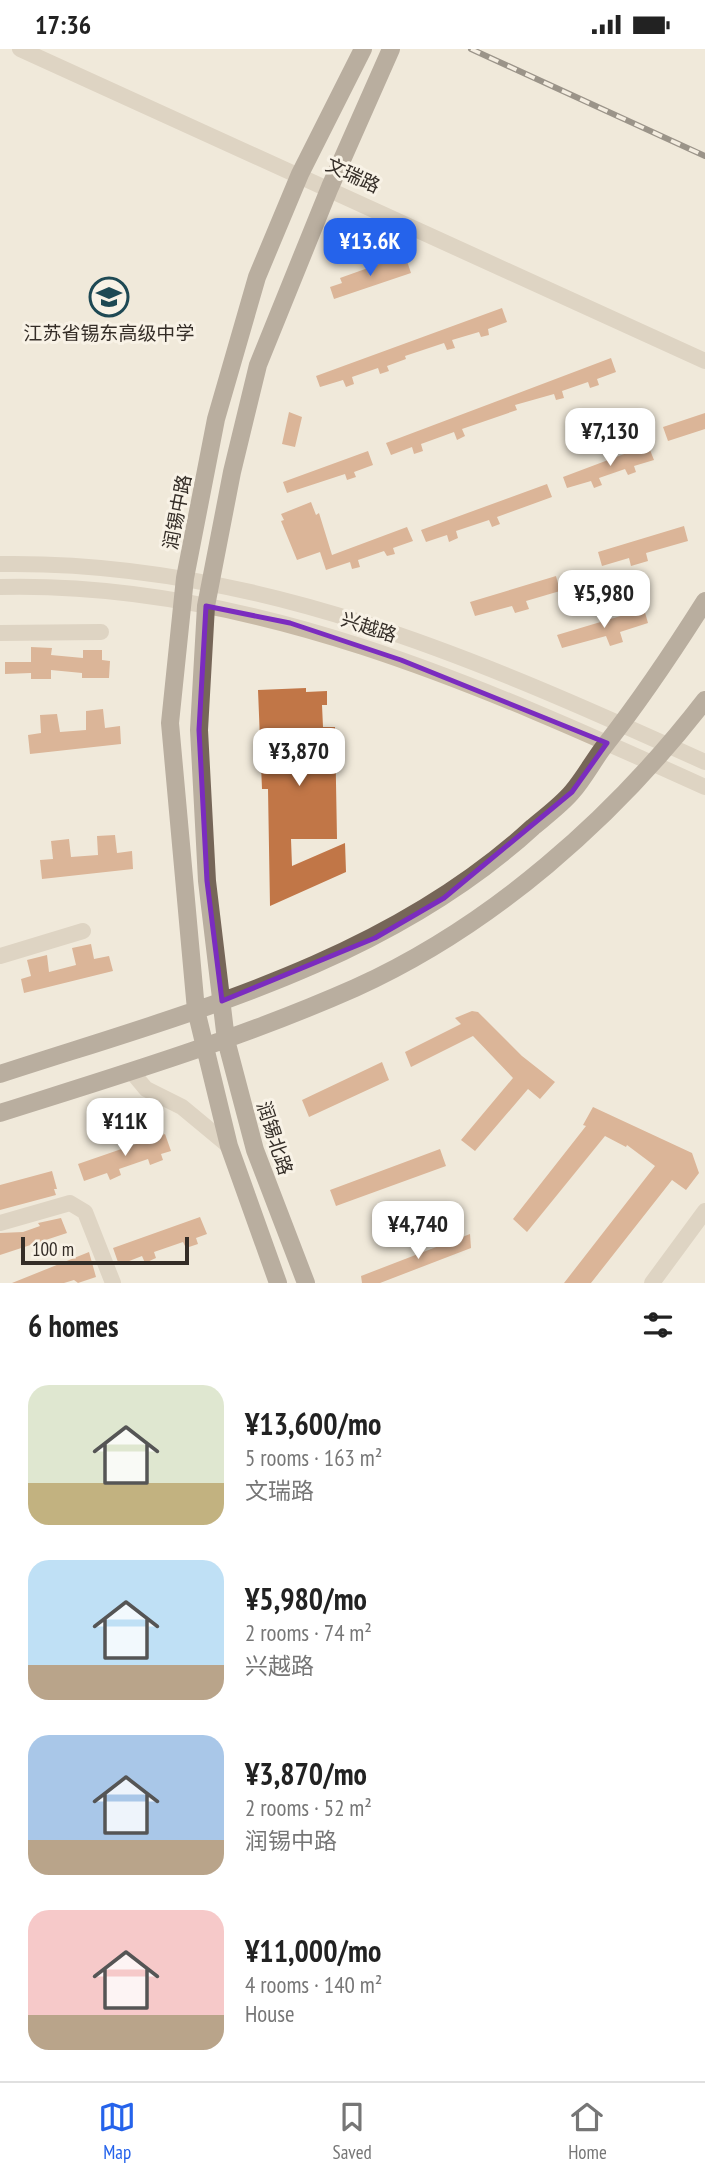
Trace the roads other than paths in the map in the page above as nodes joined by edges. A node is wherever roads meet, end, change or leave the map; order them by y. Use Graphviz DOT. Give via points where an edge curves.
graph roads {
  1 [pos="20,49"];
  2 [pos="363,49"];
  3 [pos="391,49"];
  4 [pos="300,174"];
  5 [pos="330,187"];
  6 [pos="705,361"];
  7 [pos="0,564"];
  8 [pos="185,578"];
  9 [pos="212,583"];
  10 [pos="0,587"];
  11 [pos="705,601"];
  12 [pos="183,602"];
  13 [pos="206,606"];
  14 [pos="101,632"];
  15 [pos="0,633"];
  16 [pos="705,700"];
  17 [pos="624,724"];
  18 [pos="607,743"];
  19 [pos="667,745"];
  20 [pos="705,762"];
  21 [pos="652,763"];
  22 [pos="705,787"];
  23 [pos="83,931"];
  24 [pos="0,956"];
  25 [pos="222,1001"];
  26 [pos="196,1010"];
  27 [pos="226,1040"];
  28 [pos="206,1047"];
  29 [pos="131,1071"];
  30 [pos="0,1074"];
  31 [pos="0,1113"];
  32 [pos="229,1146"];
  33 [pos="705,1211"];
  34 [pos="0,1223"];
  35 [pos="113,1283"];
  36 [pos="278,1283"];
  37 [pos="306,1283"];
  38 [pos="652,1283"];
  1 -- 4 [label="street, 文瑞路"];
  2 -- 4 [label="main road, 润锡中路"];
  3 -- 5 [label="main road"];
  4 -- 5 [label="street, 文瑞路"];
  4 -- 8 [label="main road, 润锡中路" via="257,277 216,419"];
  5 -- 6 [label="street, 文瑞路"];
  5 -- 9 [label="main road" via="258,365"];
  7 -- 8 [label="street, 兴越路" via="98,565"];
  8 -- 9 [label="street, 兴越路"];
  8 -- 12 [label="main road, 润锡中路"];
  9 -- 13 [label="main road"];
  9 -- 17 [label="street, 兴越路" via="296,601 409,638"];
  10 -- 12 [label="street, 兴越路" via="96,589"];
  11 -- 17 [label="main road"];
  12 -- 13 [label="street, 兴越路"];
  12 -- 26 [label="main road, 润锡中路" via="170,723"];
  13 -- 18 [label="street, 兴越路" via="290,624 401,660"];
  13 -- 25 [label="main road" via="199,730 206,881"];
  14 -- 15 [label="street"];
  16 -- 19 [label="main road"];
  17 -- 18 [label="main road"];
  17 -- 19 [label="street, 兴越路"];
  18 -- 21 [label="street, 兴越路"];
  18 -- 25 [label="main road" via="572,792 509,850 444,898 375,938"];
  19 -- 20 [label="street, 兴越路"];
  19 -- 21 [label="main road"];
  21 -- 22 [label="street, 兴越路"];
  21 -- 27 [label="main road" via="548,862 475,919 357,987"];
  23 -- 24 [label="street"];
  25 -- 26 [label="main road"];
  25 -- 27 [label="main road, 润锡北路"];
  26 -- 28 [label="main road"];
  26 -- 30 [label="main road"];
  27 -- 28 [label="main road"];
  27 -- 37 [label="main road, 润锡北路" via="255,1150"];
  28 -- 29 [label="main road"];
  28 -- 32 [label="main road"];
  29 -- 31 [label="main road"];
  29 -- 32 [label="street" via="146,1089 182,1107"];
  32 -- 36 [label="main road"];
  33 -- 38 [label="street"];
  34 -- 35 [label="street" via="70,1203 85,1212"];
}
